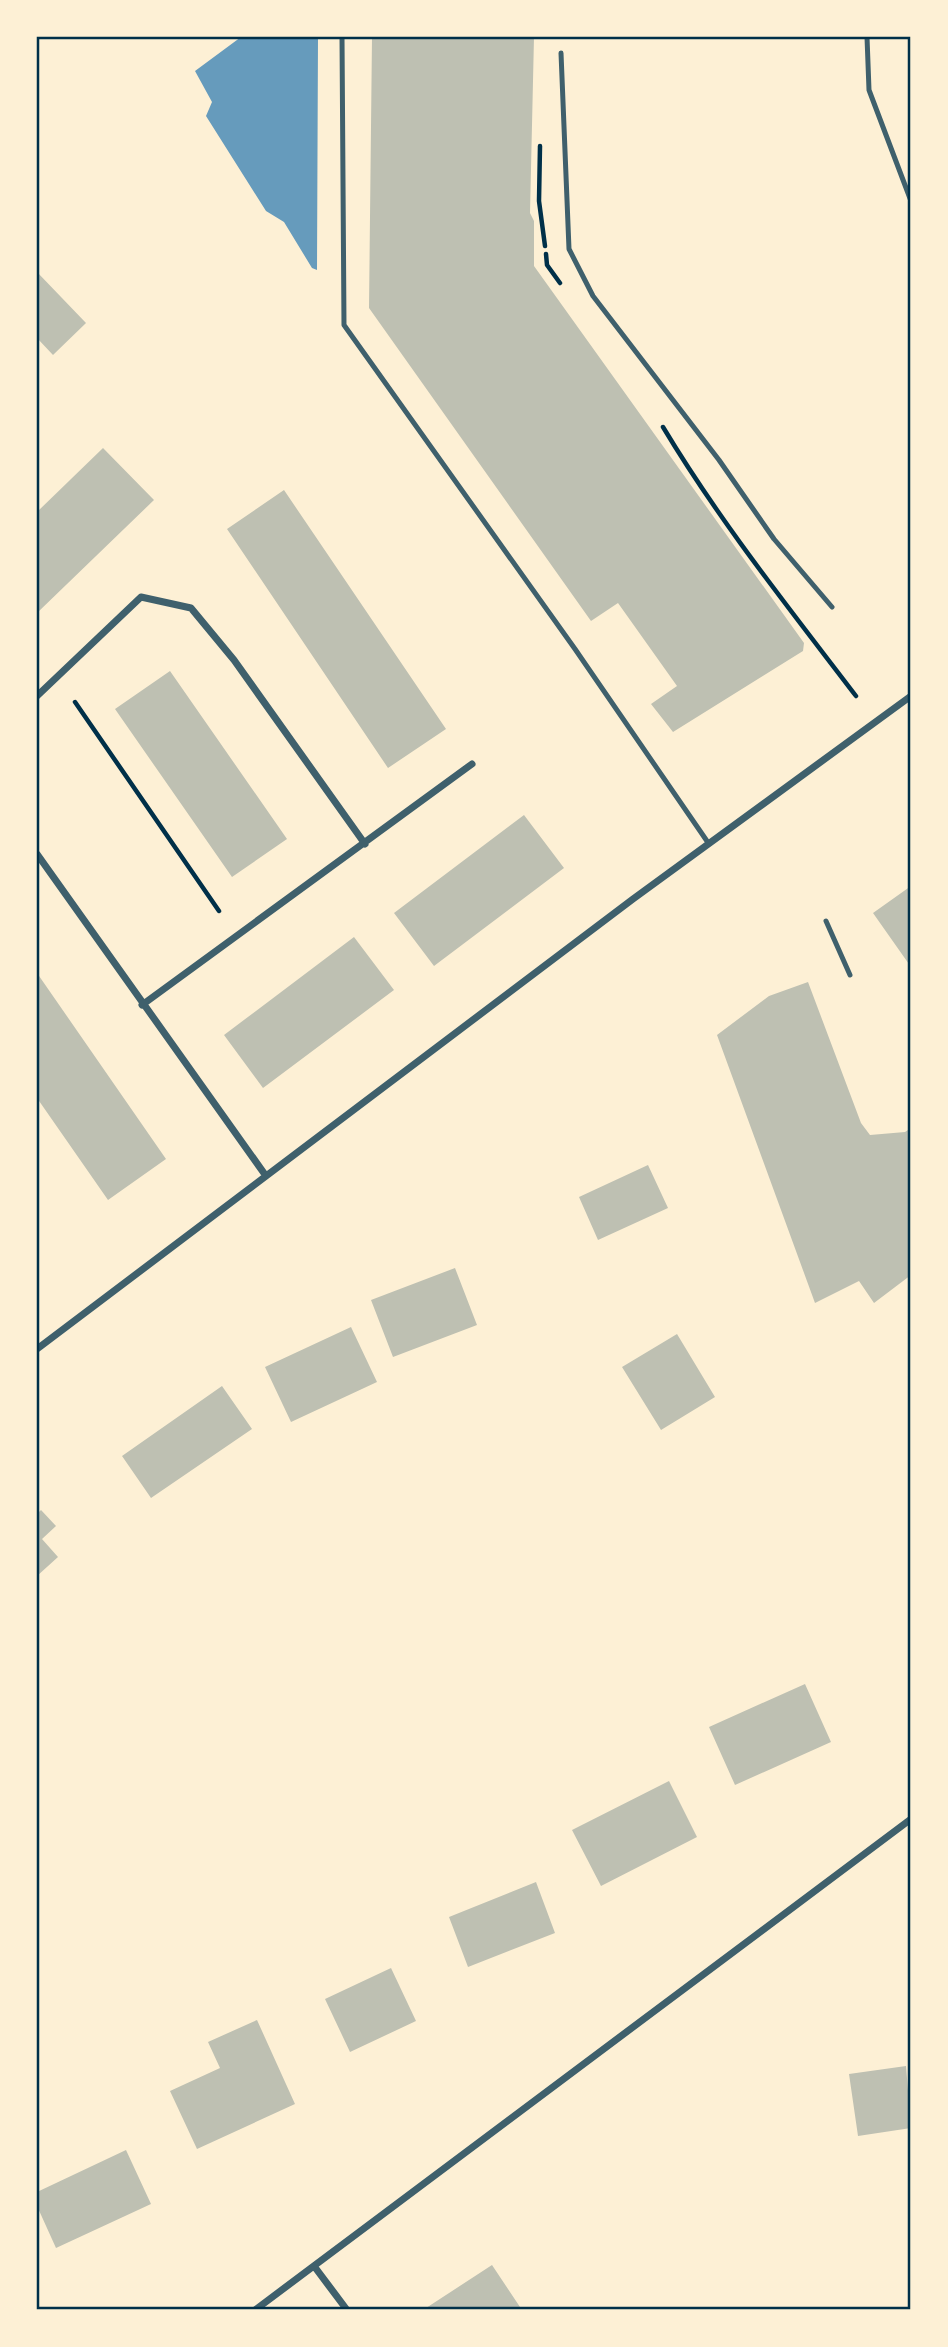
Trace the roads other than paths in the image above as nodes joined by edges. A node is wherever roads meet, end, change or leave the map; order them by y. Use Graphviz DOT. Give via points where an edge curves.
graph roads {
  1 [pos="342,37"];
  2 [pos="867,37"];
  3 [pos="561,53"];
  4 [pos="911,201"];
  5 [pos="832,607"];
  6 [pos="37,696"];
  7 [pos="911,696"];
  8 [pos="472,764"];
  9 [pos="365,844"];
  10 [pos="709,844"];
  11 [pos="37,854"];
  12 [pos="826,921"];
  13 [pos="850,975"];
  14 [pos="142,1005"];
  15 [pos="265,1176"];
  16 [pos="37,1349"];
  17 [pos="911,1819"];
  18 [pos="314,2266"];
  19 [pos="255,2310"];
  20 [pos="347,2310"];
  1 -- 10 [label="lane" via="344,325"];
  2 -- 4 [label="lane" via="869,90"];
  3 -- 5 [label="lane" via="569,249 593,296 774,539"];
  6 -- 9 [label="street" via="141,597 191,608 234,660"];
  7 -- 10 [label="street"];
  8 -- 9 [label="street"];
  9 -- 14 [label="street"];
  10 -- 15 [label="street"];
  11 -- 14 [label="street"];
  12 -- 13 [label="lane"];
  14 -- 15 [label="street"];
  15 -- 16 [label="street"];
  17 -- 18 [label="street"];
  18 -- 19 [label="street"];
  18 -- 20 [label="street"];
}
